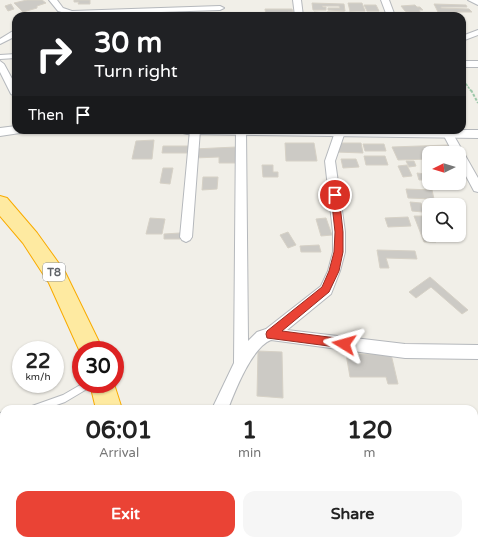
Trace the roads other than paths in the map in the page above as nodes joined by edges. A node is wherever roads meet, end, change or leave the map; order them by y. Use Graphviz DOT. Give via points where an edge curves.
graph roads {
  1 [pos="53,0"];
  2 [pos="296,0"];
  3 [pos="385,0"];
  4 [pos="472,0"];
  5 [pos="478,3"];
  6 [pos="219,4"];
  7 [pos="65,12"];
  8 [pos="120,12"];
  9 [pos="298,12"];
  10 [pos="390,12"];
  11 [pos="478,32"];
  12 [pos="12,35"];
  13 [pos="466,37"];
  14 [pos="0,42"];
  15 [pos="12,56"];
  16 [pos="0,57"];
  17 [pos="0,64"];
  18 [pos="466,64"];
  19 [pos="478,64"];
  20 [pos="12,86"];
  21 [pos="12,130"];
  22 [pos="0,132"];
  23 [pos="195,134"];
  24 [pos="241,134"];
  25 [pos="339,134"];
  26 [pos="448,134"];
  27 [pos="478,134"];
  28 [pos="455,146"];
  29 [pos="466,167"];
  30 [pos="478,188"];
  31 [pos="0,203"];
  32 [pos="186,236"];
  33 [pos="271,334"];
  34 [pos="87,341"];
  35 [pos="478,352"];
  36 [pos="241,365"];
  37 [pos="74,393"];
  38 [pos="105,393"];
  39 [pos="46,405"];
  40 [pos="108,405"];
  41 [pos="222,405"];
  1 -- 7 [label="street" via="58,8"];
  2 -- 9 [label="street"];
  3 -- 10 [label="street"];
  4 -- 5 [label="street"];
  6 -- 8 [label="street"];
  11 -- 13 [label="street"];
  12 -- 14 [label="street"];
  15 -- 16 [label="street"];
  17 -- 20 [label="street"];
  18 -- 19 [label="street"];
  21 -- 22 [label="street"];
  23 -- 32 [label="street"];
  24 -- 36 [label="street"];
  25 -- 33 [label="street" via="330,161 339,232 339,252 334,271 326,290"];
  26 -- 27 [label="street"];
  26 -- 28 [label="street"];
  29 -- 30 [label="street"];
  31 -- 34 [label="highway, T8" via="30,238 58,278"];
  33 -- 35 [label="street" via="405,351"];
  33 -- 36 [label="street" via="255,344"];
  36 -- 41 [label="street"];
  37 -- 39 [label="lane"];
  38 -- 40 [label="highway"];
}
